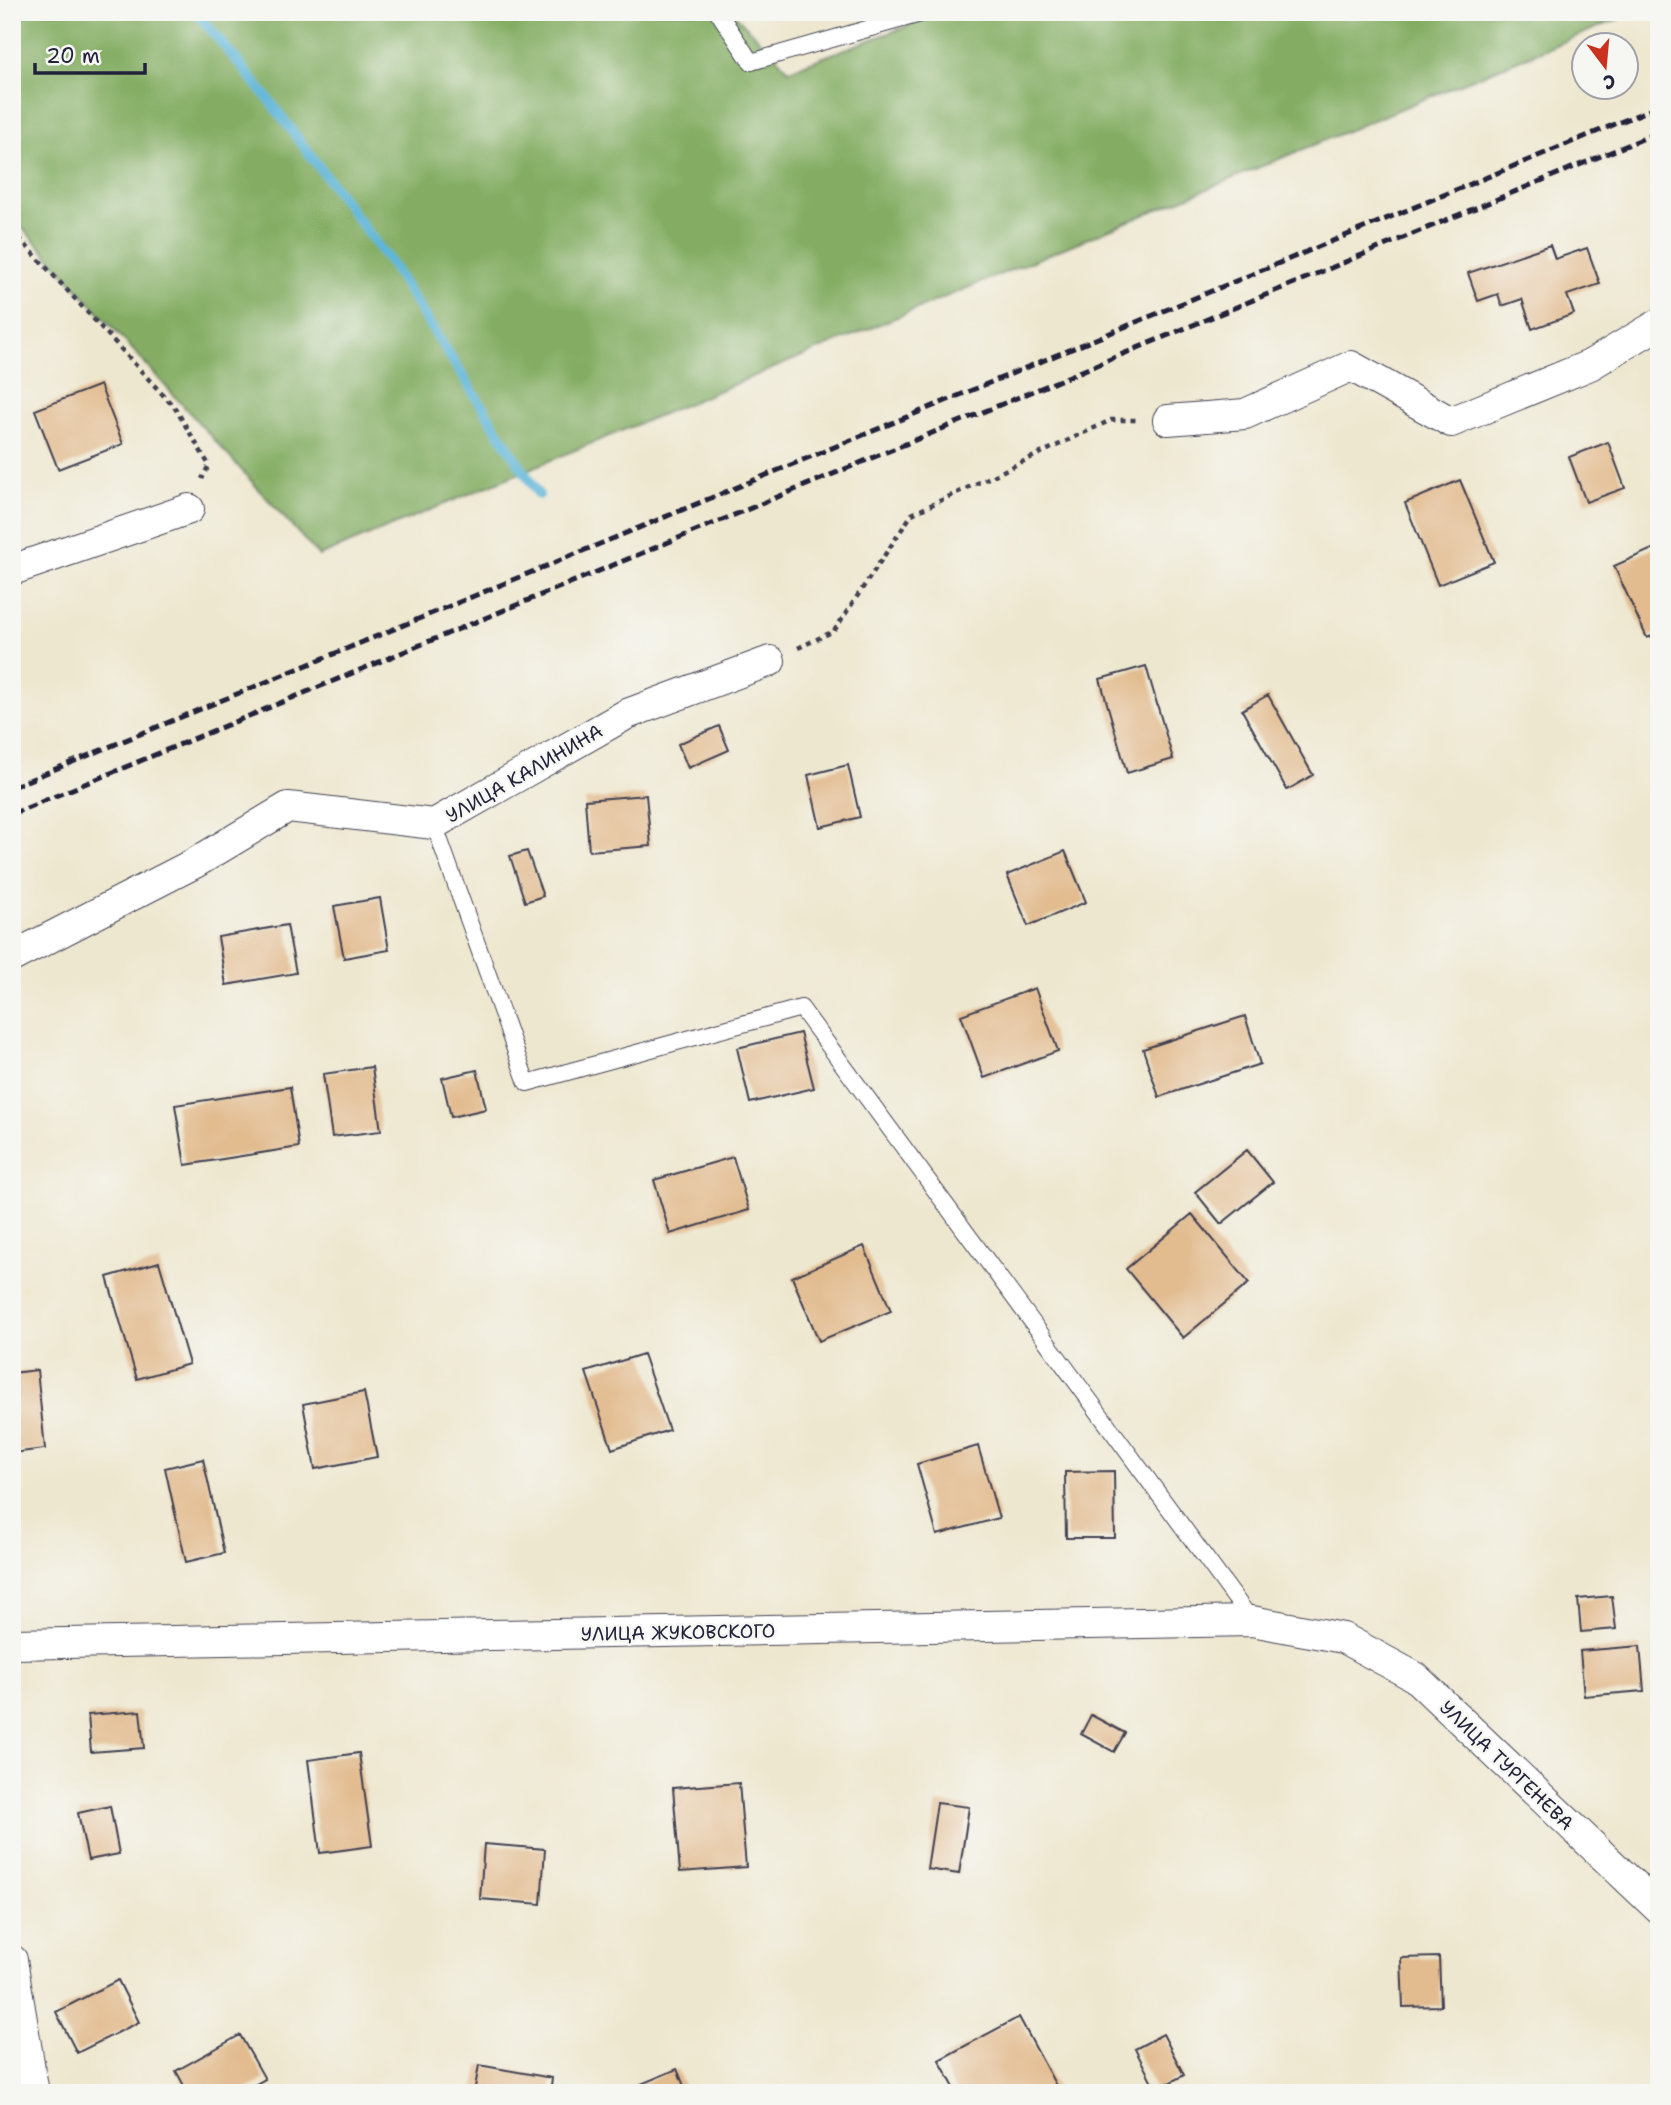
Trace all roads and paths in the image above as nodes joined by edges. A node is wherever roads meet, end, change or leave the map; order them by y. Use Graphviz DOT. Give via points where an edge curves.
graph roads {
  1 [pos="718,12"];
  2 [pos="927,12"];
  3 [pos="12,230"];
  4 [pos="1659,324"];
  5 [pos="1168,420"];
  6 [pos="189,509"];
  7 [pos="12,570"];
  8 [pos="770,661"];
  9 [pos="435,824"];
  10 [pos="12,957"];
  11 [pos="1252,1620"];
  12 [pos="1343,1638"];
  13 [pos="12,1644"];
  14 [pos="1659,1909"];
  15 [pos="12,1959"];
  16 [pos="34,2093"];
  1 -- 2 [label="lane" via="751,62"];
  3 -- 6 [label="path" via="175,408 209,465"];
  4 -- 5 [label="street" via="1590,365 1451,422 1351,366 1245,414"];
  5 -- 8 [label="path" via="1111,420 912,514 834,631"];
  6 -- 7 [label="street"];
  8 -- 9 [label="street, УЛИЦА КАЛИНИНА" via="626,714"];
  9 -- 10 [label="street, УЛИЦА КАЛИНИНА" via="288,807 195,863"];
  9 -- 11 [label="lane" via="527,1083 801,1009"];
  11 -- 12 [label="street, УЛИЦА ЖУКОВСКОГО"];
  11 -- 13 [label="street, УЛИЦА ЖУКОВСКОГО"];
  12 -- 14 [label="street, УЛИЦА ТУРГЕНЕВА" via="1415,1677"];
  15 -- 16 [label="street"];
}
